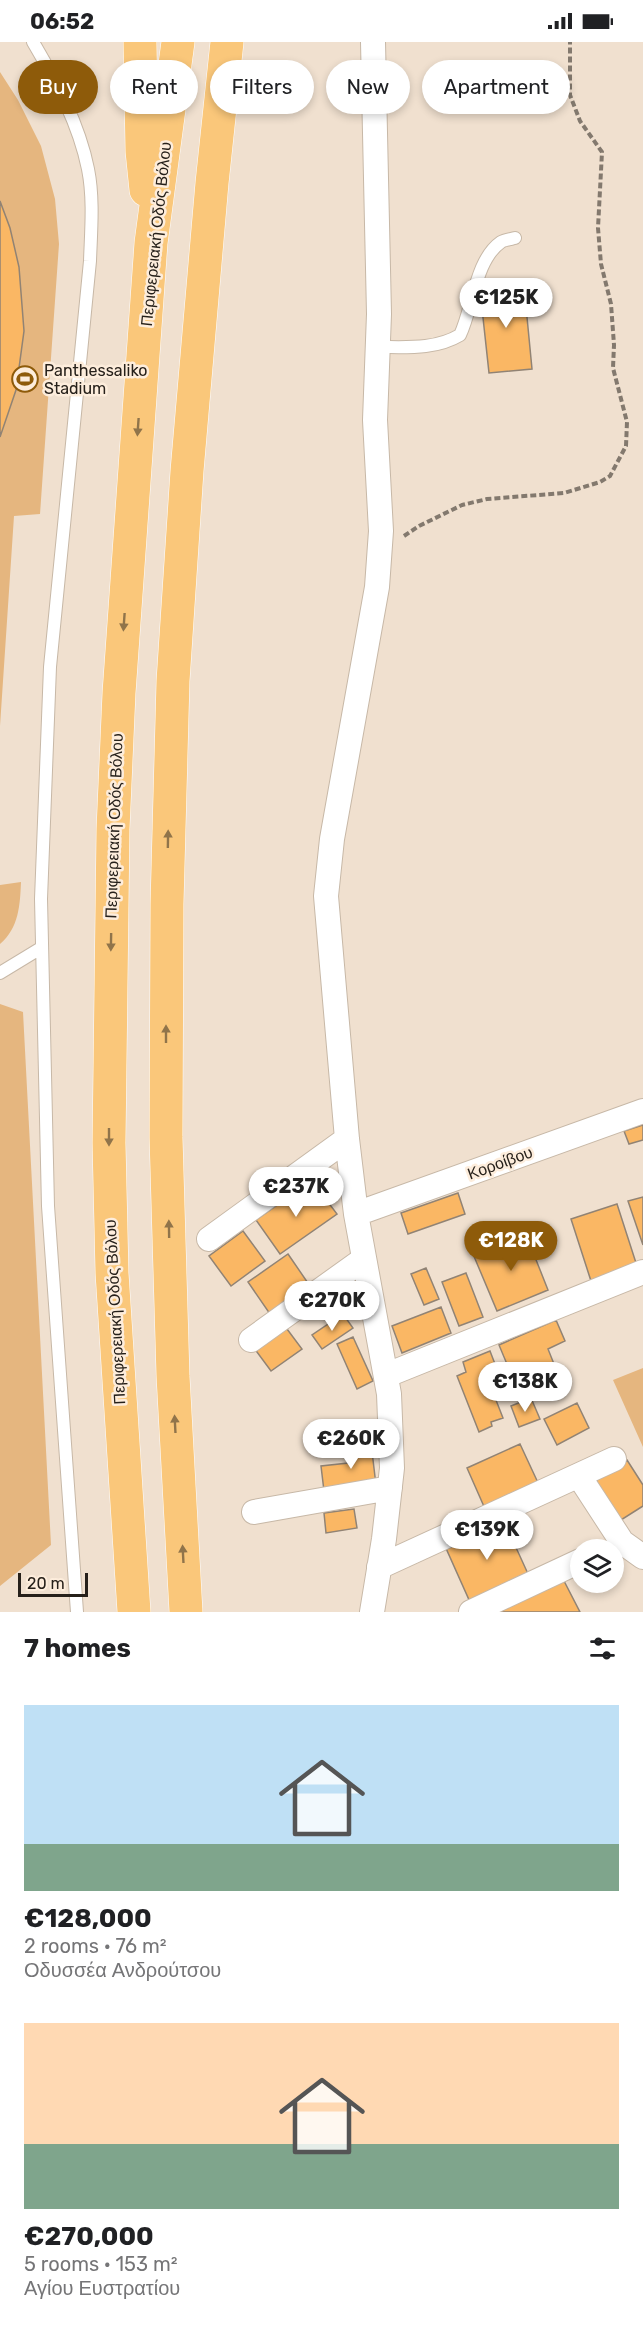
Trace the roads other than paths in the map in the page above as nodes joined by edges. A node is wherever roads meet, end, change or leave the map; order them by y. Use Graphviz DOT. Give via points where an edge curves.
graph roads {
  1 [pos="33,42"];
  2 [pos="140,42"];
  3 [pos="178,42"];
  4 [pos="227,42"];
  5 [pos="242,42"];
  6 [pos="373,42"];
  7 [pos="213,183"];
  8 [pos="515,238"];
  9 [pos="151,243"];
  10 [pos="377,347"];
  11 [pos="41,948"];
  12 [pos="0,973"];
  13 [pos="643,1111"];
  14 [pos="347,1138"];
  15 [pos="356,1214"];
  16 [pos="210,1239"];
  17 [pos="364,1259"];
  18 [pos="643,1272"];
  19 [pos="251,1340"];
  20 [pos="387,1375"];
  21 [pos="614,1459"];
  22 [pos="579,1476"];
  23 [pos="390,1488"];
  24 [pos="254,1512"];
  25 [pos="610,1539"];
  26 [pos="624,1550"];
  27 [pos="643,1557"];
  28 [pos="570,1566"];
  29 [pos="379,1567"];
  30 [pos="77,1612"];
  31 [pos="134,1612"];
  32 [pos="186,1612"];
  33 [pos="372,1612"];
  34 [pos="471,1612"];
  1 -- 11 [label="lane" via="81,141 91,209 90,261 50,667"];
  2 -- 9 [label="main road" via="142,151"];
  3 -- 9 [label="main road, Περιφερειακή Οδός Βόλου"];
  4 -- 7 [label="main road"];
  5 -- 7 [label="main road"];
  6 -- 10 [label="street"];
  32 -- 7 [label="main road, one-way" via="172,1376 166,1137 167,904 172,681"];
  8 -- 10 [label="lane" via="502,242 484,266 460,335 430,346"];
  9 -- 31 [label="main road, Περιφερειακή Οδός Βόλου, one-way" via="119,693 110,1002 112,1273"];
  10 -- 14 [label="street" via="375,420 381,551 327,874 326,916"];
  11 -- 12 [label="lane"];
  11 -- 30 [label="lane" via="48,1206"];
  13 -- 15 [label="street, Κοροίβου"];
  14 -- 15 [label="street"];
  14 -- 16 [label="street"];
  15 -- 17 [label="street"];
  17 -- 19 [label="street"];
  17 -- 20 [label="street"];
  18 -- 20 [label="street"];
  20 -- 23 [label="street"];
  21 -- 22 [label="street"];
  22 -- 25 [label="street"];
  22 -- 29 [label="street"];
  23 -- 24 [label="street"];
  23 -- 29 [label="street"];
  26 -- 27 [label="street"];
  28 -- 34 [label="street"];
  29 -- 33 [label="street"];
}
